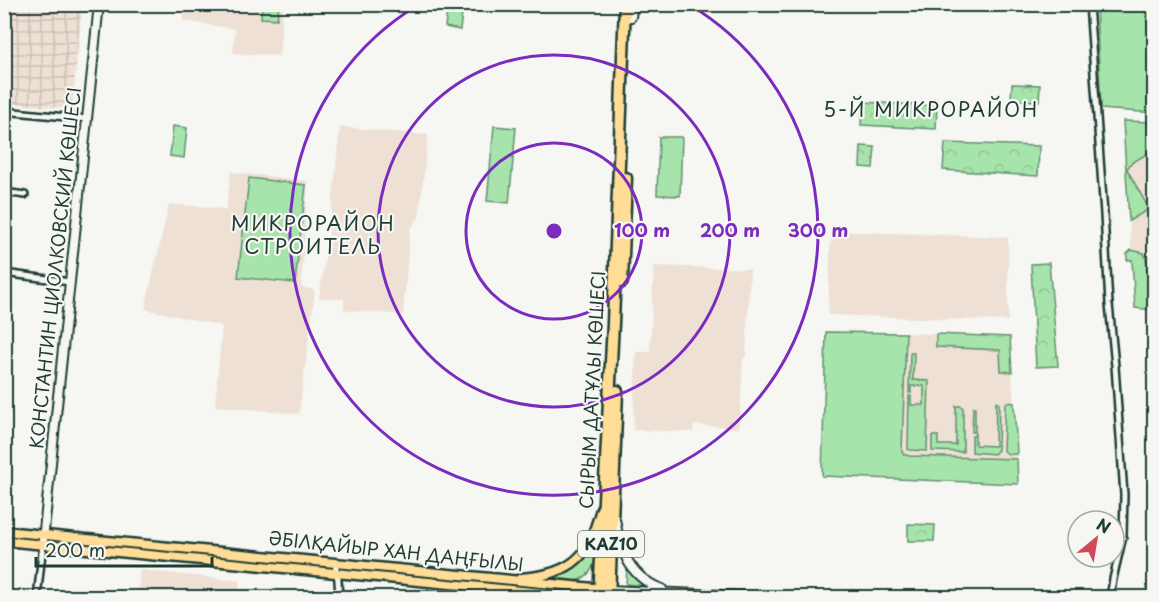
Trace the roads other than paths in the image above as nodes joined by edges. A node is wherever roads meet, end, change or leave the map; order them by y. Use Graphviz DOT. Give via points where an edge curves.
graph roads {
  1 [pos="99,4"];
  2 [pos="624,4"];
  3 [pos="633,4"];
  4 [pos="1089,4"];
  5 [pos="628,17"];
  6 [pos="4,111"];
  7 [pos="87,119"];
  8 [pos="4,192"];
  9 [pos="25,195"];
  10 [pos="4,273"];
  11 [pos="70,282"];
  12 [pos="608,499"];
  13 [pos="4,531"];
  14 [pos="43,539"];
  15 [pos="4,540"];
  16 [pos="335,563"];
  17 [pos="337,572"];
  18 [pos="497,579"];
  19 [pos="522,591"];
  20 [pos="675,592"];
  21 [pos="602,594"];
  22 [pos="37,597"];
  23 [pos="339,597"];
  24 [pos="542,597"];
  25 [pos="785,597"];
  26 [pos="1110,597"];
  1 -- 7 [label="street, КОНСТАНТИН ЦИОЛКОВСКИЙ КӨШЕСІ"];
  2 -- 5 [label="highway"];
  3 -- 5 [label="highway, СЫРЫМ ДАТҰЛЫ КӨШЕСІ / KAZ10"];
  4 -- 26 [label="street" via="1124,495 1123,536"];
  5 -- 12 [label="highway, СЫРЫМ ДАТҰЛЫ КӨШЕСІ / KAZ10"];
  6 -- 7 [label="street"];
  7 -- 11 [label="street, КОНСТАНТИН ЦИОЛКОВСКИЙ КӨШЕСІ"];
  8 -- 9 [label="street"];
  10 -- 11 [label="street"];
  11 -- 14 [label="street, КОНСТАНТИН ЦИОЛКОВСКИЙ КӨШЕСІ"];
  12 -- 18 [label="main road" via="589,545 563,570"];
  12 -- 20 [label="street" via="629,563 649,584"];
  12 -- 21 [label="highway, СЫРЫМ ДАТҰЛЫ КӨШЕСІ / KAZ10"];
  13 -- 14 [label="main road, ӘБІЛҚАЙЫР ХАН ДАҢҒЫЛЫ"];
  14 -- 15 [label="main road, ӘБІЛҚАЙЫР ХАН ДАҢҒЫЛЫ"];
  14 -- 16 [label="main road, ӘБІЛҚАЙЫР ХАН ДАҢҒЫЛЫ"];
  14 -- 17 [label="main road, ӘБІЛҚАЙЫР ХАН ДАҢҒЫЛЫ"];
  14 -- 22 [label="street"];
  16 -- 17 [label="street"];
  16 -- 18 [label="main road, ӘБІЛҚАЙЫР ХАН ДАҢҒЫЛЫ"];
  17 -- 19 [label="main road, ӘБІЛҚАЙЫР ХАН ДАҢҒЫЛЫ"];
  17 -- 23 [label="street"];
  18 -- 21 [label="main road, ӘБІЛҚАЙЫР ХАН ДАҢҒЫЛЫ"];
  19 -- 21 [label="main road, ӘБІЛҚАЙЫР ХАН ДАҢҒЫЛЫ"];
  19 -- 24 [label="main road"];
  20 -- 21 [label="street, ӘБІЛҚАЙЫР ХАН ДАҢҒЫЛЫ"];
  20 -- 25 [label="street, ӘБІЛҚАЙЫР ХАН ДАҢҒЫЛЫ"];
}
